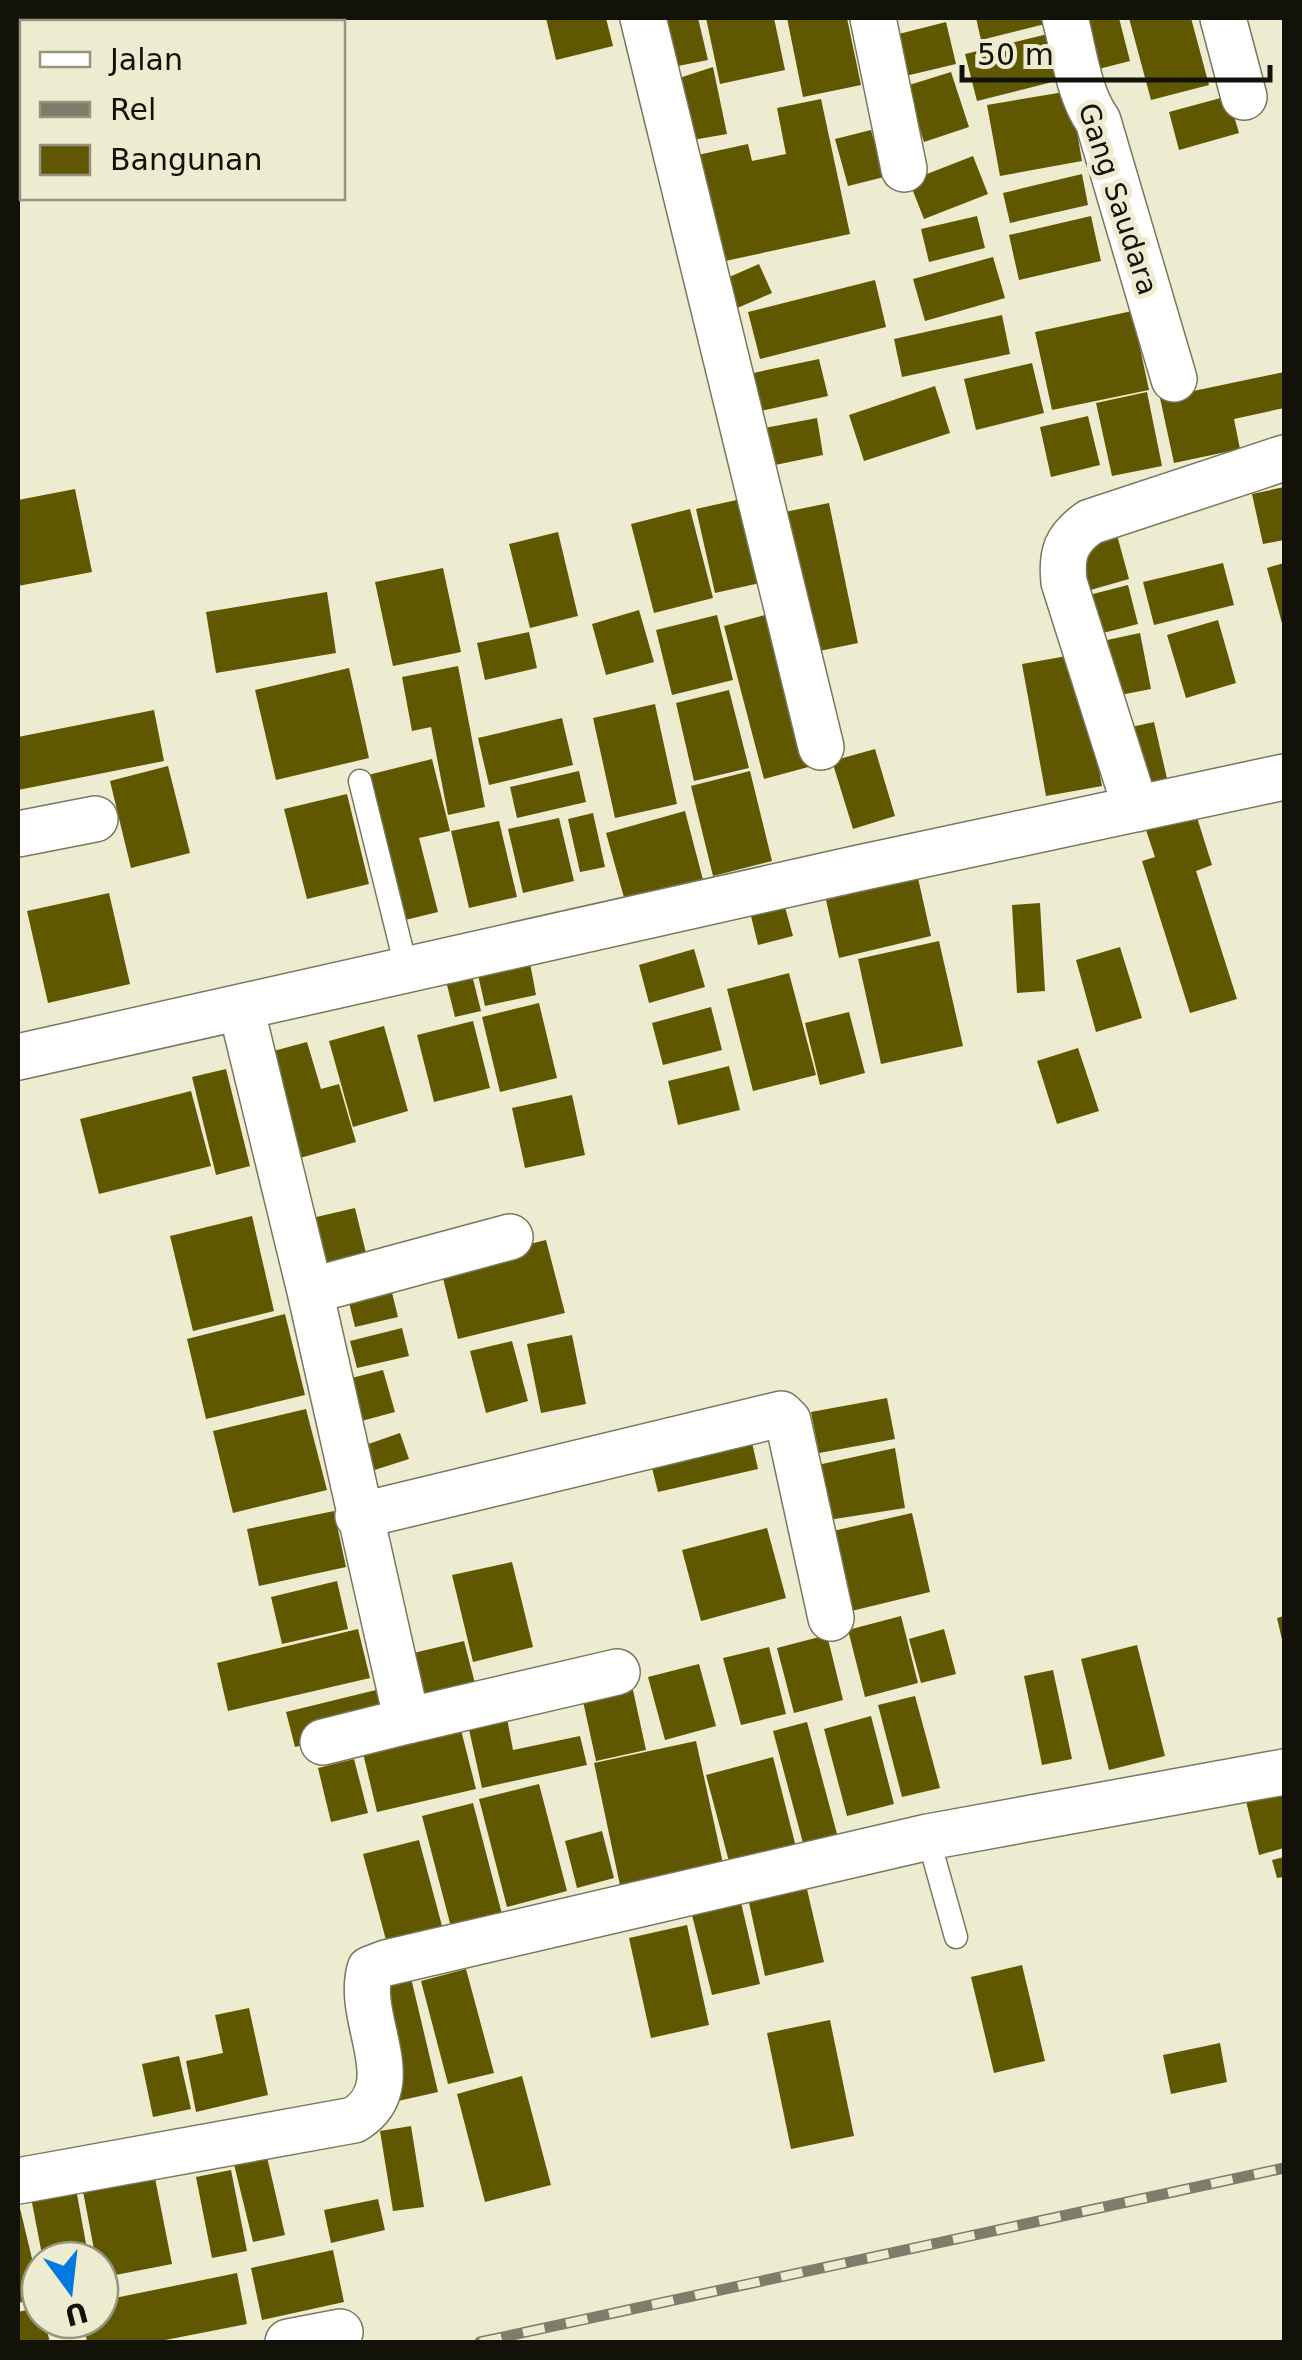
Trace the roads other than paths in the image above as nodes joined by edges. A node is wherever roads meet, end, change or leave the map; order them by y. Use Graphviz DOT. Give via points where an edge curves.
graph roads {
  1 [pos="643,18"];
  2 [pos="873,18"];
  3 [pos="1065,18"];
  4 [pos="1223,18"];
  5 [pos="1244,97"];
  6 [pos="904,168"];
  7 [pos="1174,379"];
  8 [pos="1284,458"];
  9 [pos="821,747"];
  10 [pos="1284,777"];
  11 [pos="360,781"];
  12 [pos="1136,809"];
  13 [pos="95,819"];
  14 [pos="18,834"];
  15 [pos="407,971"];
  16 [pos="241,1008"];
  17 [pos="18,1057"];
  18 [pos="510,1236"];
  19 [pos="310,1291"];
  20 [pos="358,1516"];
  21 [pos="831,1618"];
  22 [pos="617,1672"];
  23 [pos="406,1720"];
  24 [pos="323,1742"];
  25 [pos="1284,1772"];
  26 [pos="928,1837"];
  27 [pos="956,1937"];
  28 [pos="18,2180"];
  29 [pos="340,2332"];
  30 [pos="288,2342"];
  1 -- 9 [label="street"];
  2 -- 6 [label="street"];
  3 -- 7 [label="street, Gang Saudara"];
  4 -- 5 [label="street"];
  8 -- 12 [label="street" via="1090,522 1066,543 1064,582"];
  10 -- 12 [label="street"];
  11 -- 15 [label="lane"];
  12 -- 15 [label="street"];
  13 -- 14 [label="street"];
  15 -- 16 [label="street"];
  16 -- 17 [label="street"];
  16 -- 19 [label="street"];
  18 -- 19 [label="street"];
  19 -- 20 [label="street"];
  20 -- 21 [label="street" via="781,1414 788,1421"];
  20 -- 23 [label="street"];
  22 -- 23 [label="street"];
  23 -- 24 [label="street"];
  25 -- 26 [label="street"];
  26 -- 27 [label="lane"];
  26 -- 28 [label="street" via="370,1969 365,1987 382,2081 370,2110 354,2120"];
  29 -- 30 [label="street"];
}
